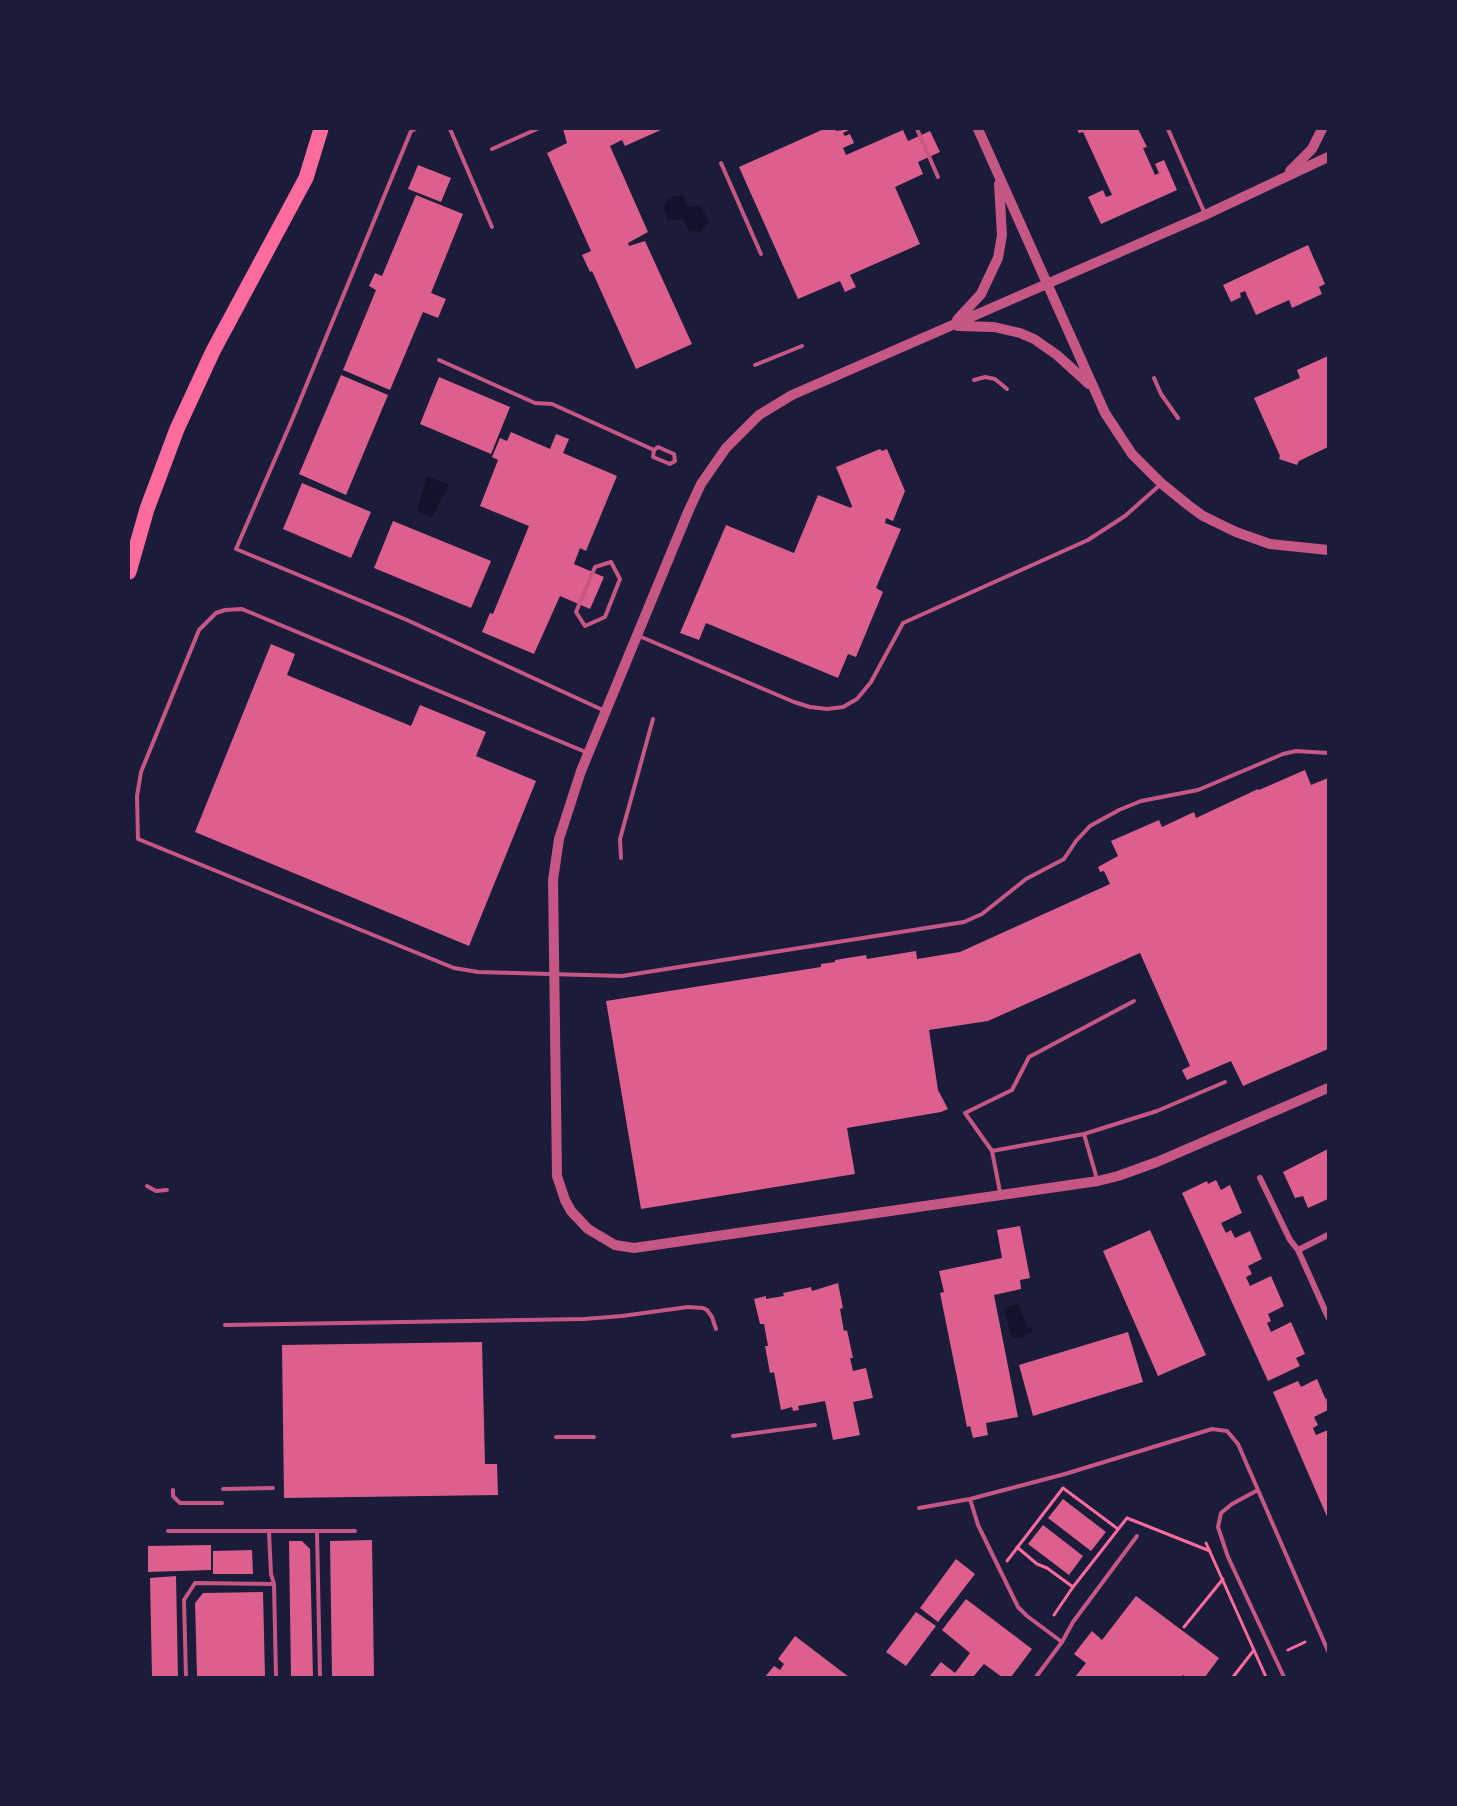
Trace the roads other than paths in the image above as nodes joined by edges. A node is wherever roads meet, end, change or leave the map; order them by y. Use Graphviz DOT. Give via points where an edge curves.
graph roads {
  1 [pos="321,129"];
  2 [pos="415,129"];
  3 [pos="450,129"];
  4 [pos="537,129"];
  5 [pos="917,129"];
  6 [pos="978,129"];
  7 [pos="1168,129"];
  8 [pos="1322,129"];
  9 [pos="492,149"];
  10 [pos="1328,158"];
  11 [pos="721,163"];
  12 [pos="999,175"];
  13 [pos="938,177"];
  14 [pos="1274,183"];
  15 [pos="1206,215"];
  16 [pos="492,226"];
  17 [pos="761,254"];
  18 [pos="1047,285"];
  19 [pos="952,326"];
  20 [pos="802,346"];
  21 [pos="439,360"];
  22 [pos="754,365"];
  23 [pos="1154,378"];
  24 [pos="974,380"];
  25 [pos="1006,389"];
  26 [pos="1095,390"];
  27 [pos="1178,418"];
  28 [pos="654,450"];
  29 [pos="1161,483"];
  30 [pos="1328,550"];
  31 [pos="611,562"];
  32 [pos="129,572"];
  33 [pos="637,635"];
  34 [pos="606,711"];
  35 [pos="653,719"];
  36 [pos="588,753"];
  37 [pos="1328,753"];
  38 [pos="621,858"];
  39 [pos="554,973"];
  40 [pos="1134,1001"];
  41 [pos="1225,1082"];
  42 [pos="1328,1088"];
  43 [pos="1084,1134"];
  44 [pos="992,1151"];
  45 [pos="1260,1178"];
  46 [pos="1098,1181"];
  47 [pos="147,1186"];
  48 [pos="167,1190"];
  49 [pos="1001,1196"];
  50 [pos="1328,1235"];
  51 [pos="1298,1250"];
  52 [pos="1328,1317"];
  53 [pos="225,1325"];
  54 [pos="716,1329"];
  55 [pos="815,1425"];
  56 [pos="733,1436"];
  57 [pos="556,1437"];
  58 [pos="594,1437"];
  59 [pos="273,1488"];
  60 [pos="223,1489"];
  61 [pos="172,1490"];
  62 [pos="1258,1490"];
  63 [pos="970,1499"];
  64 [pos="222,1503"];
  65 [pos="920,1508"];
  66 [pos="168,1531"];
  67 [pos="355,1531"];
  68 [pos="269,1532"];
  69 [pos="317,1532"];
  70 [pos="1137,1536"];
  71 [pos="274,1584"];
  72 [pos="1062,1642"];
  73 [pos="1328,1651"];
  74 [pos="186,1677"];
  75 [pos="276,1677"];
  76 [pos="320,1677"];
  77 [pos="1036,1677"];
  78 [pos="1284,1677"];
  1 -- 32 [label="highway" via="306,177 213,351 177,429 156,482"];
  2 -- 34 [label="lane" via="236,549 407,620"];
  3 -- 16 [label="lane"];
  4 -- 9 [label="lane"];
  5 -- 13 [label="lane"];
  6 -- 12 [label="street"];
  7 -- 15 [label="lane"];
  8 -- 14 [label="street" via="1305,158"];
  10 -- 14 [label="street"];
  11 -- 17 [label="lane"];
  12 -- 18 [label="street"];
  12 -- 19 [label="street" via="1002,235 998,258 981,294"];
  14 -- 15 [label="street"];
  15 -- 18 [label="street"];
  18 -- 19 [label="street"];
  18 -- 26 [label="street"];
  19 -- 26 [label="street" via="994,327 1034,339 1058,355"];
  19 -- 33 [label="street" via="792,395 759,415 726,448 701,484"];
  20 -- 22 [label="lane"];
  21 -- 28 [label="lane" via="535,403 552,404"];
  23 -- 27 [label="lane"];
  24 -- 25 [label="lane" via="995,379"];
  26 -- 29 [label="street" via="1120,439"];
  28 -- 28 [label="lane" via="653,457 670,464 675,461 674,454 658,447"];
  29 -- 30 [label="street" via="1203,516 1245,536 1286,547"];
  29 -- 33 [label="lane" via="1125,516 1088,540 903,623 871,682 857,699 843,707 827,709 794,702"];
  31 -- 31 [label="lane" via="595,567 576,612 585,626 605,617 620,579"];
  33 -- 34 [label="street"];
  34 -- 36 [label="street"];
  35 -- 38 [label="lane" via="620,839"];
  36 -- 39 [label="street" via="559,838 553,880"];
  36 -- 39 [label="lane" via="232,608 216,613 199,630 137,786 138,839 443,964 478,972"];
  37 -- 39 [label="lane" via="1283,754 1198,790 1141,801 1119,810 1090,826 1064,859 1026,879 981,914 964,922 622,976"];
  39 -- 49 [label="street" via="557,1176 571,1211 588,1229 615,1245 634,1248"];
  40 -- 44 [label="lane" via="1029,1057 1012,1090 966,1113"];
  41 -- 43 [label="lane" via="1157,1111"];
  42 -- 46 [label="street" via="1157,1162"];
  43 -- 44 [label="lane"];
  43 -- 46 [label="lane"];
  44 -- 49 [label="lane"];
  45 -- 51 [label="street"];
  46 -- 49 [label="street"];
  47 -- 48 [label="lane" via="156,1191"];
  50 -- 51 [label="street"];
  51 -- 52 [label="street"];
  53 -- 54 [label="lane" via="584,1319 688,1307 708,1310"];
  55 -- 56 [label="lane"];
  57 -- 58 [label="lane"];
  59 -- 60 [label="lane"];
  61 -- 64 [label="lane" via="180,1503"];
  62 -- 63 [label="lane" via="1239,1444 1227,1431 1212,1429"];
  62 -- 73 [label="lane"];
  62 -- 78 [label="lane" via="1221,1513 1218,1527"];
  63 -- 65 [label="lane"];
  63 -- 72 [label="lane" via="978,1525 1022,1612"];
  66 -- 68 [label="lane"];
  67 -- 69 [label="lane"];
  68 -- 69 [label="lane"];
  68 -- 71 [label="lane"];
  69 -- 76 [label="lane"];
  70 -- 72 [label="lane"];
  71 -- 74 [label="lane" via="195,1583 184,1600"];
  71 -- 75 [label="lane"];
  72 -- 77 [label="lane"];
}
